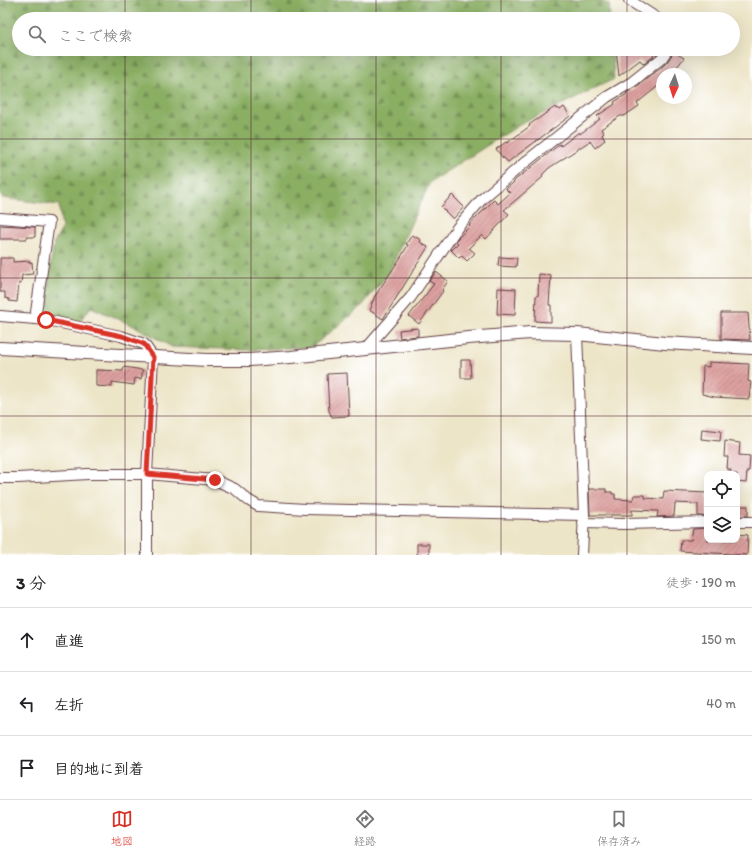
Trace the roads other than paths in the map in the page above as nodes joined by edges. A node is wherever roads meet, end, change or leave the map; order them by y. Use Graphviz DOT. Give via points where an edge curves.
graph roads {
  1 [pos="629,0"];
  2 [pos="647,12"];
  3 [pos="663,56"];
  4 [pos="0,218"];
  5 [pos="0,316"];
  6 [pos="35,319"];
  7 [pos="577,334"];
  8 [pos="0,348"];
  9 [pos="752,348"];
  10 [pos="366,350"];
  11 [pos="153,357"];
  12 [pos="147,474"];
  13 [pos="0,478"];
  14 [pos="584,519"];
  15 [pos="704,522"];
  16 [pos="740,522"];
  17 [pos="752,522"];
  18 [pos="147,555"];
  19 [pos="582,555"];
  1 -- 2 [label="street"];
  3 -- 10 [label="street" via="522,164 482,199 457,228 411,297"];
  4 -- 6 [label="street" via="49,222"];
  5 -- 6 [label="street"];
  6 -- 11 [label="street" via="122,336 144,344"];
  7 -- 9 [label="street"];
  7 -- 10 [label="street" via="468,338"];
  7 -- 14 [label="street"];
  8 -- 11 [label="street"];
  10 -- 11 [label="street" via="249,360"];
  11 -- 12 [label="street"];
  12 -- 13 [label="street"];
  12 -- 14 [label="street" via="215,480 235,489 258,506"];
  12 -- 18 [label="street"];
  14 -- 15 [label="street" via="624,524"];
  14 -- 19 [label="street"];
  16 -- 17 [label="street"];
}
